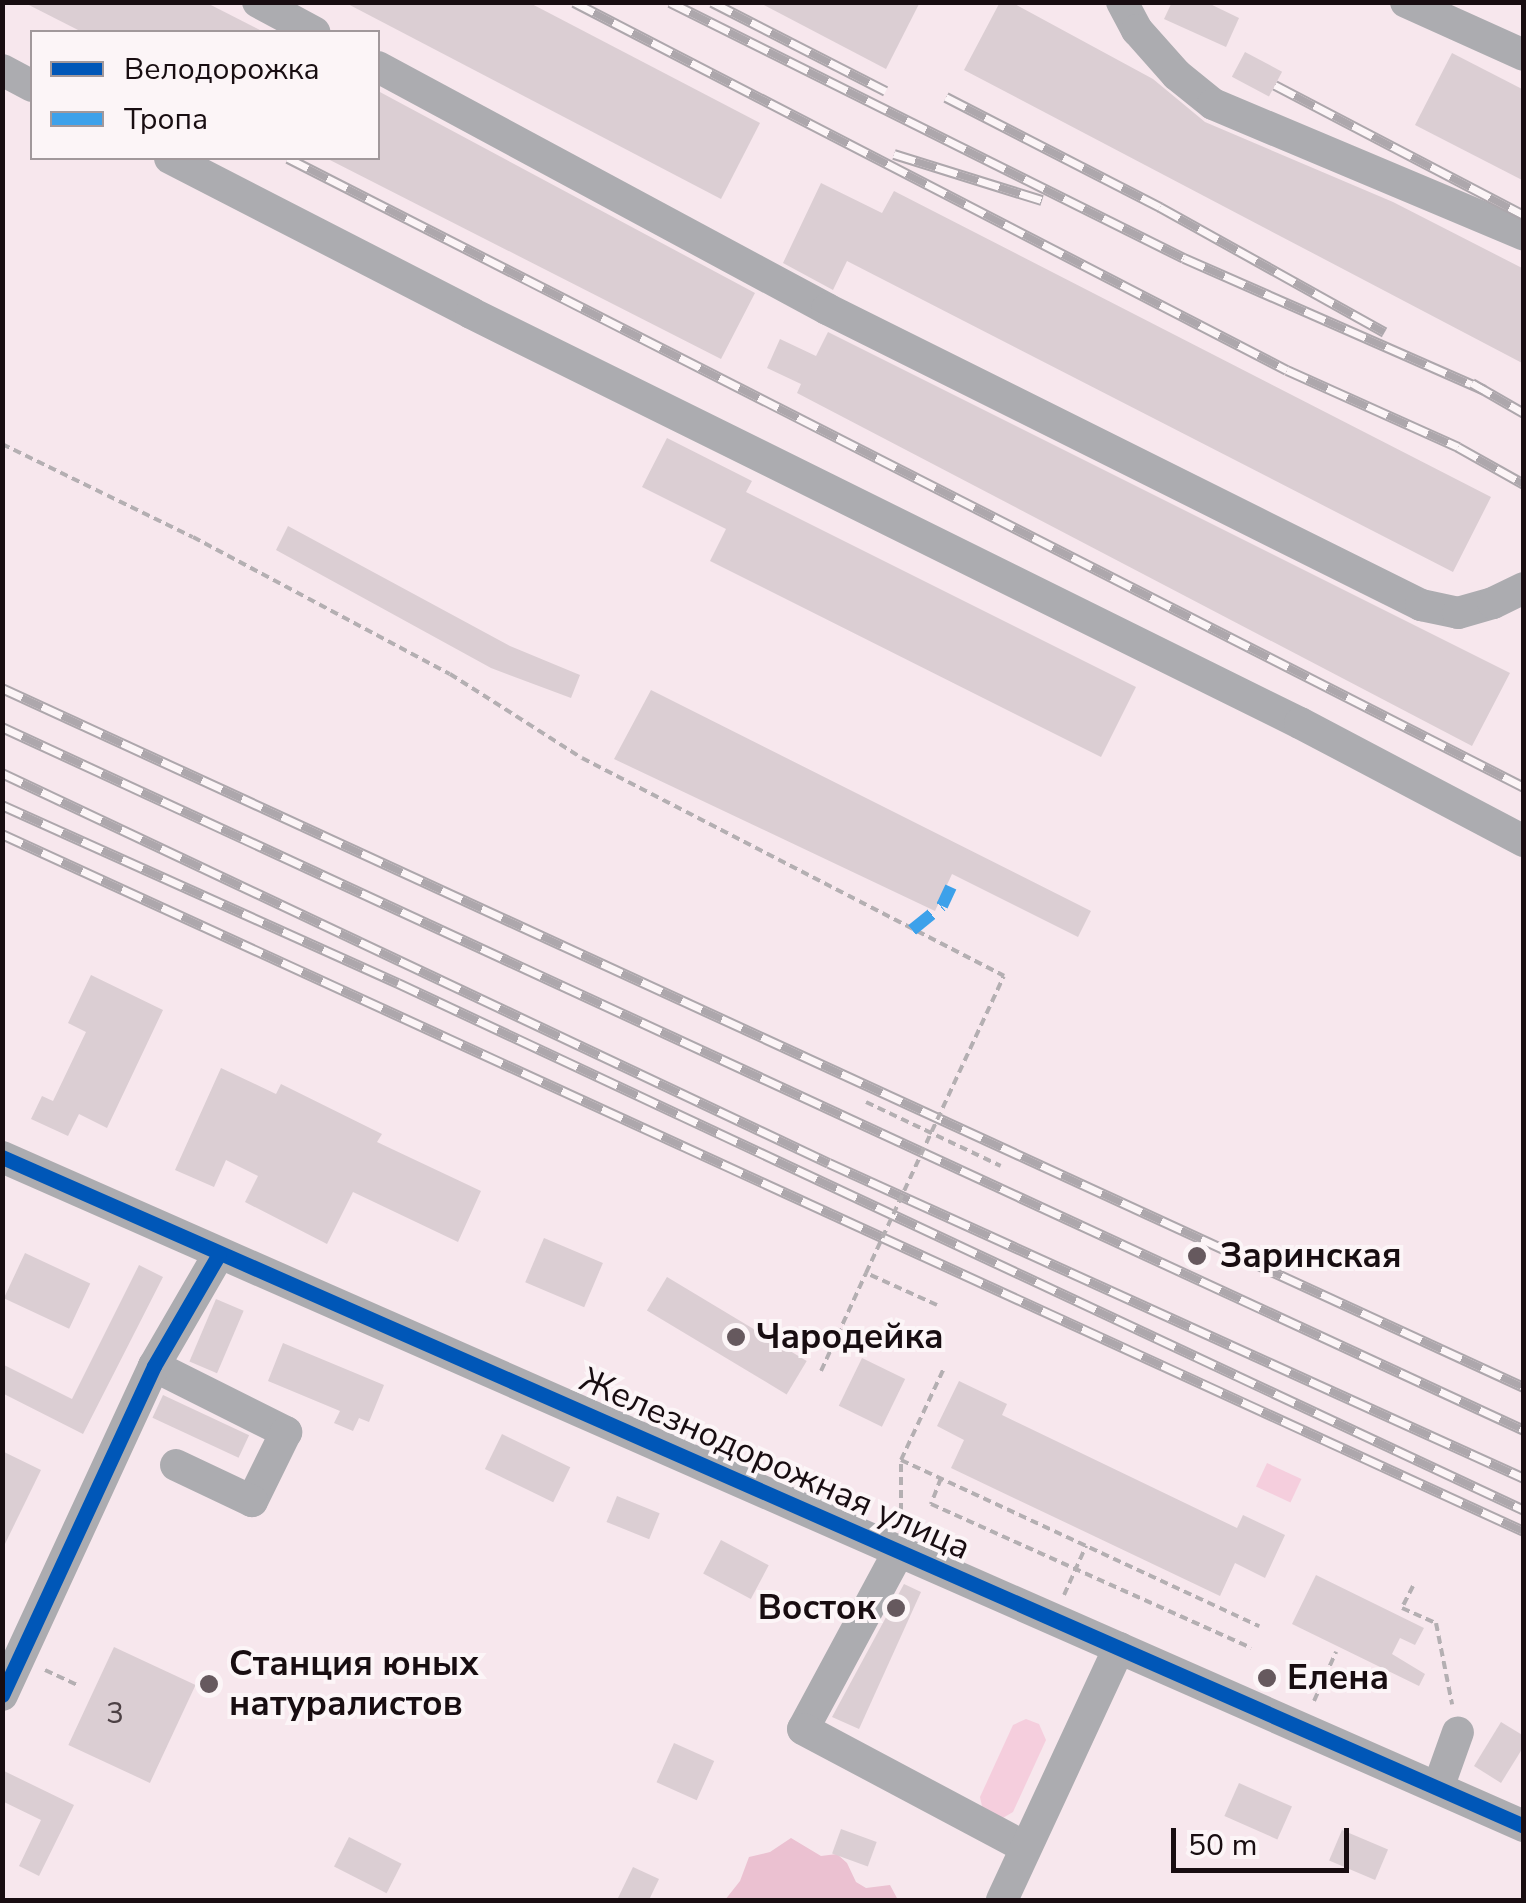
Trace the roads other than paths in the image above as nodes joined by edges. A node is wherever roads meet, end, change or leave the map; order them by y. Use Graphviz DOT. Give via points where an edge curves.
graph roads {
  1 [pos="258,2"];
  2 [pos="1122,2"];
  3 [pos="1406,2"];
  4 [pos="310,30"];
  5 [pos="1524,55"];
  6 [pos="380,68"];
  7 [pos="2,70"];
  8 [pos="30,85"];
  9 [pos="174,160"];
  10 [pos="1524,234"];
  11 [pos="1524,588"];
  12 [pos="1524,841"];
  13 [pos="2,1157"];
  14 [pos="219,1254"];
  15 [pos="154,1366"];
  16 [pos="176,1465"];
  17 [pos="899,1551"];
  18 [pos="1118,1648"];
  19 [pos="2,1695"];
  20 [pos="1458,1732"];
  21 [pos="1438,1788"];
  22 [pos="1524,1826"];
  23 [pos="1025,1846"];
  24 [pos="1002,1900"];
  1 -- 4 [label="street"];
  2 -- 10 [label="street" via="1136,30 1214,104"];
  3 -- 5 [label="street"];
  6 -- 11 [label="street" via="827,310 1421,605 1458,613"];
  7 -- 8 [label="street"];
  9 -- 12 [label="street"];
  13 -- 14 [label="street, Железнодорожная улица"];
  14 -- 15 [label="street"];
  14 -- 17 [label="street, Железнодорожная улица"];
  15 -- 16 [label="street" via="286,1432 252,1501"];
  15 -- 19 [label="street"];
  17 -- 18 [label="street, Железнодорожная улица"];
  17 -- 23 [label="street" via="803,1728"];
  18 -- 21 [label="street, Железнодорожная улица"];
  18 -- 23 [label="street"];
  20 -- 21 [label="street"];
  21 -- 22 [label="street, Железнодорожная улица"];
  23 -- 24 [label="street"];
}
